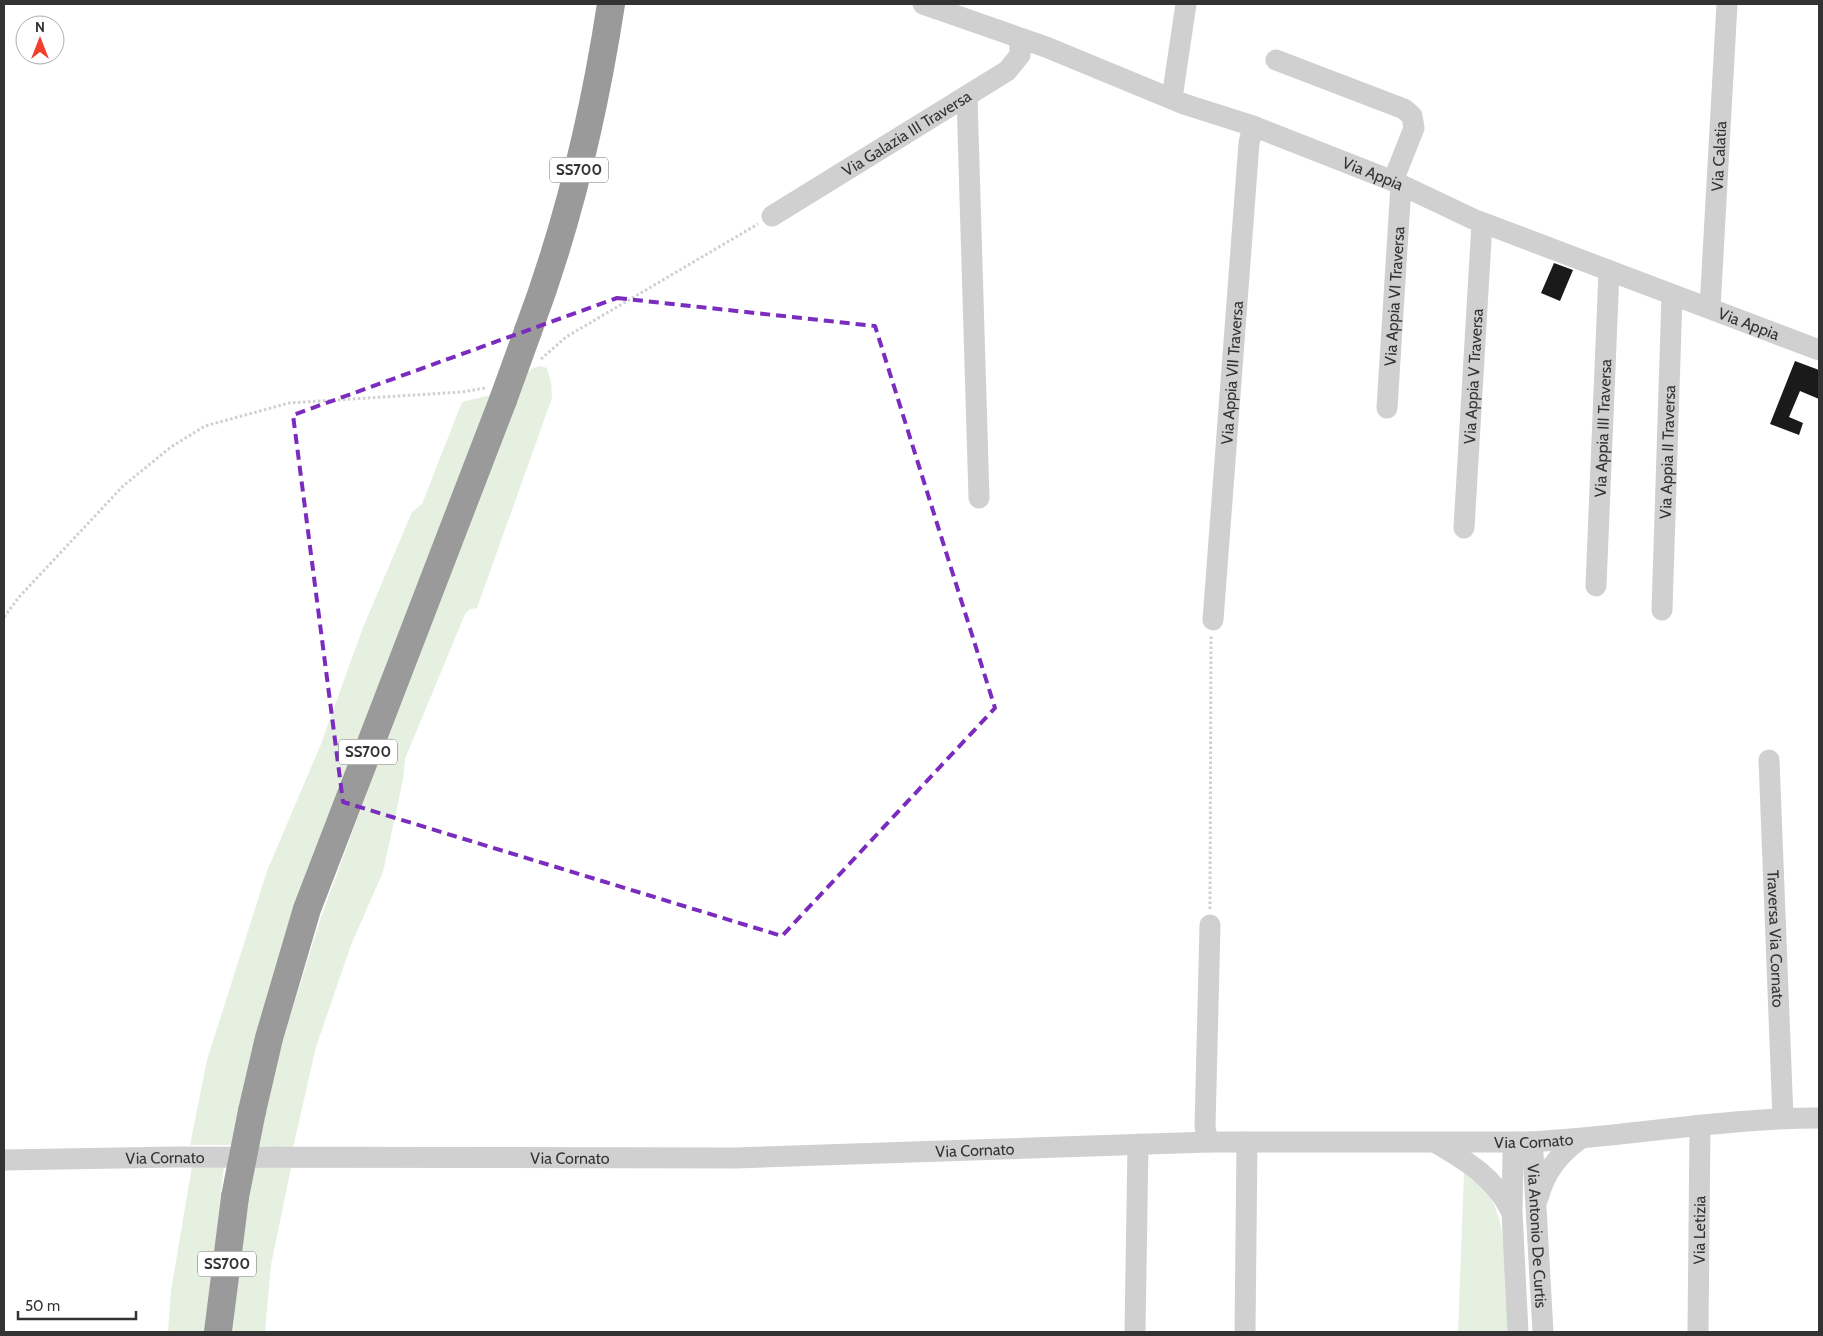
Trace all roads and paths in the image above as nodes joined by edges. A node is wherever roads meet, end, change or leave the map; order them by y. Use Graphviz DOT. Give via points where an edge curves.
graph roads {
  1 [pos="611,4"];
  2 [pos="923,4"];
  3 [pos="1186,4"];
  4 [pos="1726,4"];
  5 [pos="1020,38"];
  6 [pos="1276,60"];
  7 [pos="967,97"];
  8 [pos="1172,98"];
  9 [pos="1253,126"];
  10 [pos="1397,183"];
  11 [pos="772,216"];
  12 [pos="1482,223"];
  13 [pos="1609,271"];
  14 [pos="1672,295"];
  15 [pos="1710,308"];
  16 [pos="1819,350"];
  17 [pos="537,361"];
  18 [pos="496,394"];
  19 [pos="1387,408"];
  20 [pos="979,498"];
  21 [pos="1464,528"];
  22 [pos="1596,586"];
  23 [pos="1662,610"];
  24 [pos="4,617"];
  25 [pos="1213,620"];
  26 [pos="1769,760"];
  27 [pos="1210,925"];
  28 [pos="1783,1118"];
  29 [pos="1819,1118"];
  30 [pos="1700,1126"];
  31 [pos="1580,1139"];
  32 [pos="1208,1142"];
  33 [pos="1247,1142"];
  34 [pos="1436,1142"];
  35 [pos="1522,1142"];
  36 [pos="1138,1144"];
  37 [pos="4,1160"];
  38 [pos="1536,1206"];
  39 [pos="1512,1212"];
  40 [pos="218,1332"];
  41 [pos="1135,1332"];
  42 [pos="1245,1332"];
  43 [pos="1518,1332"];
  44 [pos="1543,1332"];
  45 [pos="1698,1332"];
  1 -- 18 [label="highway, SS700, bridge" via="576,182 545,286 528,330"];
  2 -- 5 [label="street, Via Appia"];
  3 -- 8 [label="street"];
  4 -- 15 [label="street, Via Calatia"];
  5 -- 7 [label="street, Via Galazia III Traversa" via="1020,55 1007,71"];
  5 -- 8 [label="street, Via Appia"];
  6 -- 10 [label="street, Via Appia VI Traversa" via="1404,109 1412,116 1414,128"];
  7 -- 11 [label="street, Via Galazia III Traversa"];
  7 -- 20 [label="street"];
  8 -- 9 [label="street, Via Appia"];
  9 -- 10 [label="street, Via Appia"];
  9 -- 25 [label="street, Via Appia VII Traversa" via="1249,143"];
  10 -- 12 [label="street, Via Appia"];
  10 -- 19 [label="street, Via Appia VI Traversa"];
  11 -- 17 [label="path" via="566,337"];
  12 -- 13 [label="street, Via Appia"];
  12 -- 21 [label="street, Via Appia V Traversa"];
  13 -- 14 [label="street, Via Appia"];
  13 -- 22 [label="street, Via Appia III Traversa"];
  14 -- 15 [label="street, Via Appia"];
  14 -- 23 [label="street, Via Appia II Traversa"];
  15 -- 16 [label="street, Via Appia"];
  18 -- 24 [label="path" via="462,392 289,403 205,426 172,446 123,486"];
  18 -- 40 [label="highway, SS700, bridge" via="307,909 269,1038 252,1111 235,1197"];
  25 -- 27 [label="path" via="1210,644"];
  26 -- 28 [label="street, Traversa Via Cornato"];
  27 -- 32 [label="street"];
  28 -- 29 [label="street, Via Cornato"];
  28 -- 30 [label="street, Via Cornato"];
  30 -- 31 [label="street, Via Cornato"];
  30 -- 45 [label="street, Via Letizia"];
  31 -- 35 [label="street, Via Cornato"];
  31 -- 38 [label="street" via="1565,1150 1543,1179"];
  32 -- 33 [label="street, Via Cornato"];
  32 -- 36 [label="street, Via Cornato"];
  33 -- 34 [label="street, Via Cornato"];
  33 -- 42 [label="street"];
  34 -- 35 [label="street, Via Cornato"];
  34 -- 39 [label="street, Via Antonio De Curtis" via="1468,1161 1488,1178 1504,1195"];
  35 -- 38 [label="street, Via Antonio De Curtis" via="1533,1154"];
  35 -- 39 [label="street, Via Antonio De Curtis" via="1513,1153"];
  36 -- 37 [label="street, Via Cornato" via="736,1158 177,1157"];
  36 -- 41 [label="street"];
  38 -- 44 [label="street, Via Antonio De Curtis"];
  39 -- 43 [label="street, Via Antonio De Curtis"];
}
